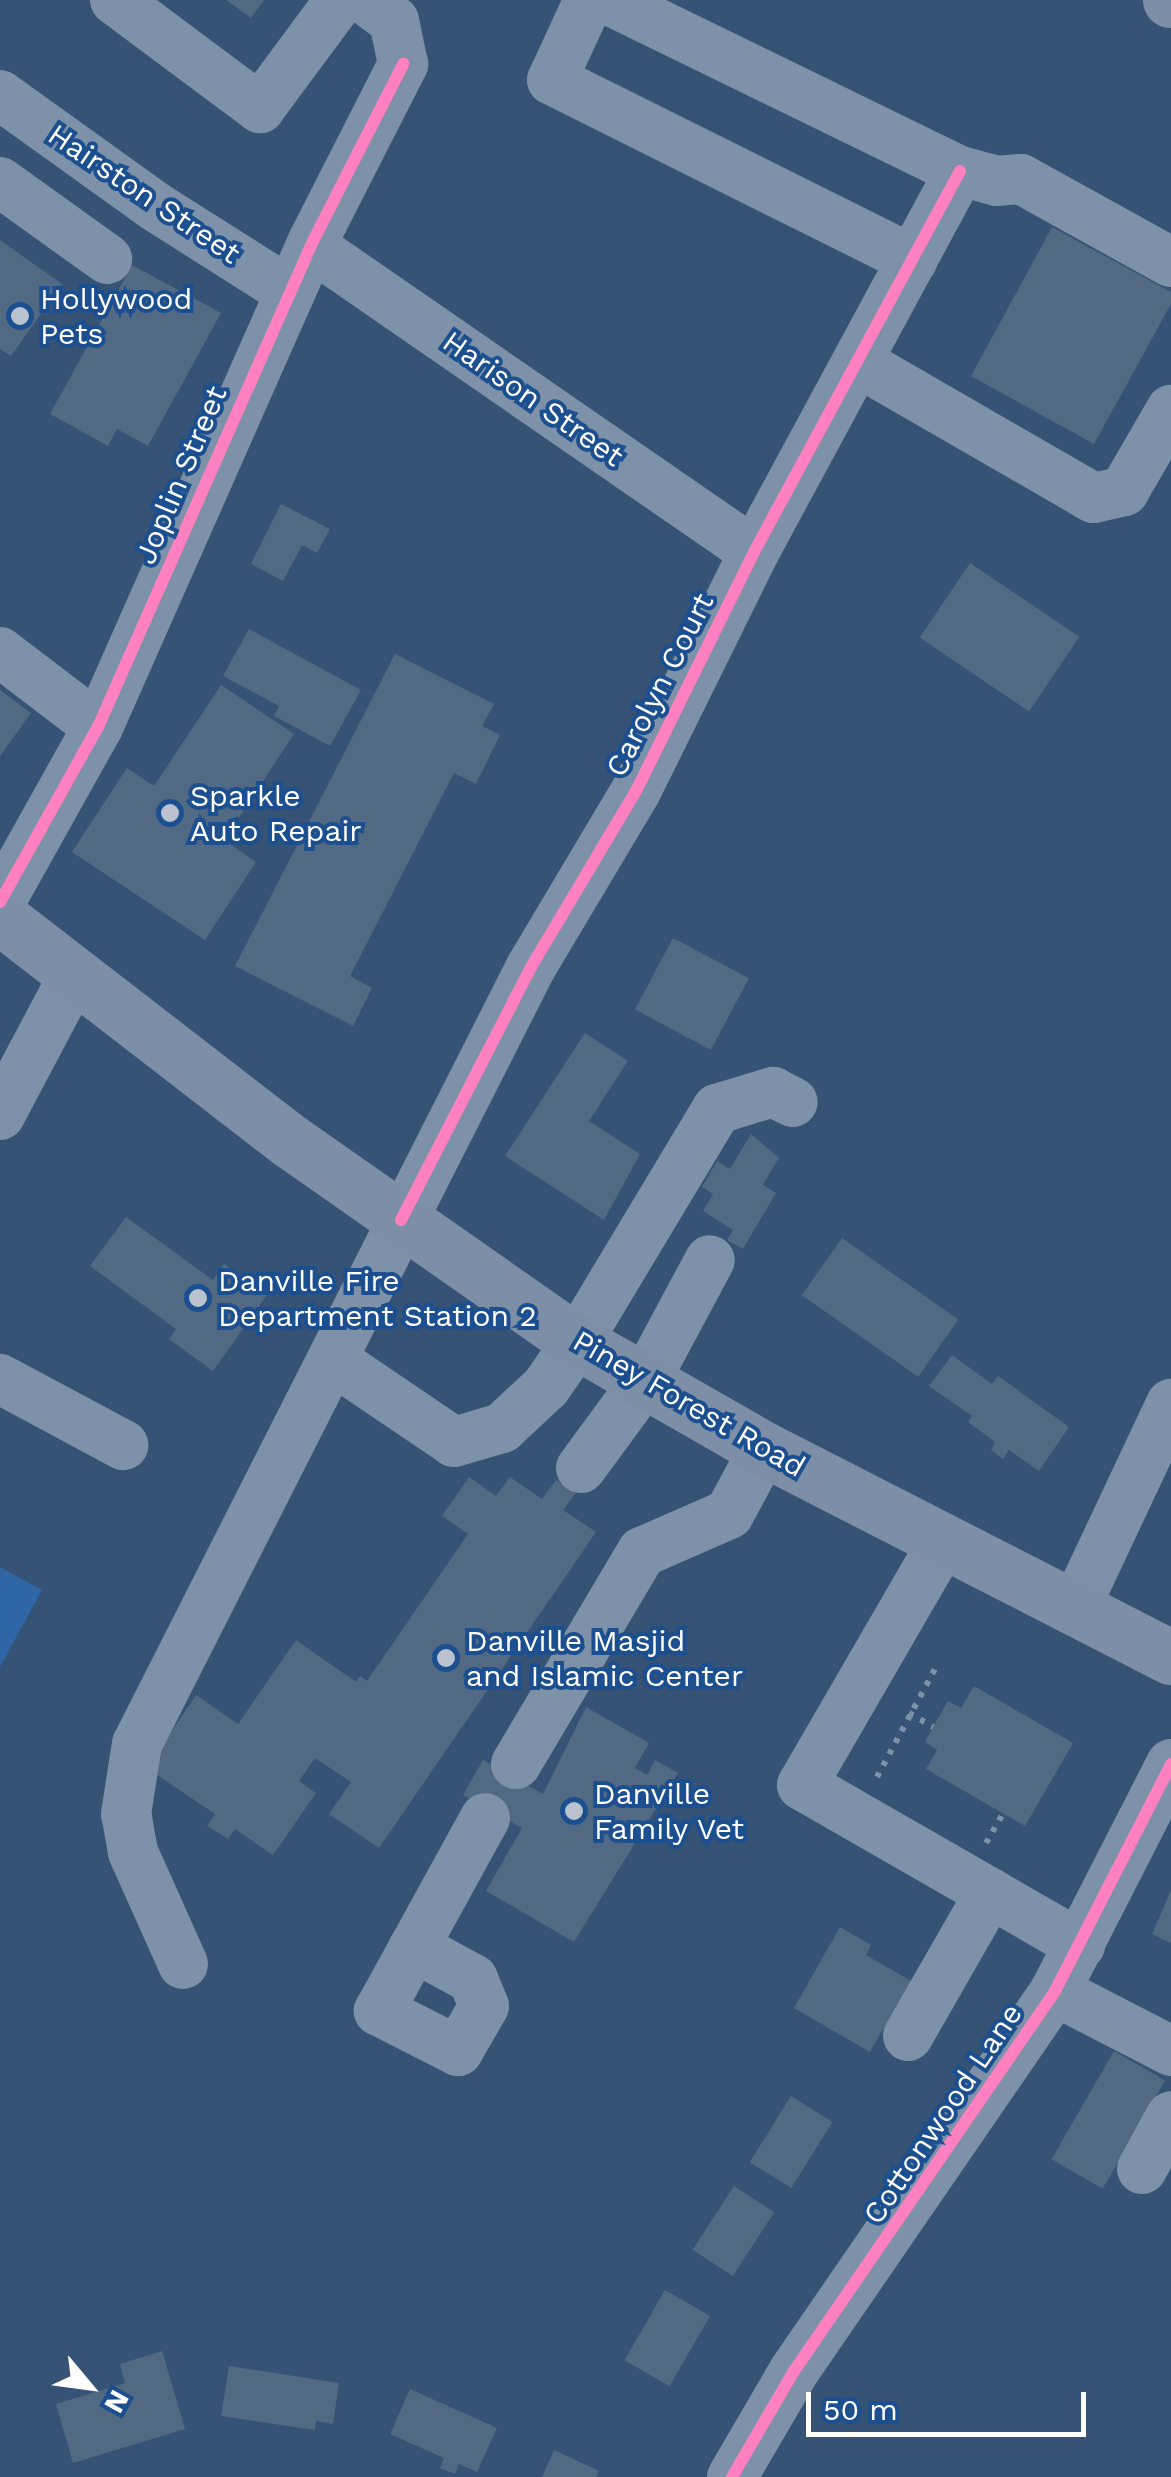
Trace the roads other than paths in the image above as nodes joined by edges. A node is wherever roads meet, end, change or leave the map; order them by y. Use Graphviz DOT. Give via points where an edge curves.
graph roads {
  1 [pos="115,0"];
  2 [pos="340,0"];
  3 [pos="366,0"];
  4 [pos="590,0"];
  5 [pos="609,0"];
  6 [pos="5,109"];
  7 [pos="960,171"];
  8 [pos="0,182"];
  9 [pos="312,246"];
  10 [pos="107,259"];
  11 [pos="913,260"];
  12 [pos="1171,262"];
  13 [pos="290,292"];
  14 [pos="858,362"];
  15 [pos="1171,410"];
  16 [pos="754,552"];
  17 [pos="0,652"];
  18 [pos="98,728"];
  19 [pos="0,902"];
  20 [pos="0,918"];
  21 [pos="74,975"];
  22 [pos="793,1102"];
  23 [pos="0,1115"];
  24 [pos="401,1220"];
  25 [pos="710,1260"];
  26 [pos="576,1342"];
  27 [pos="333,1360"];
  28 [pos="0,1379"];
  29 [pos="645,1382"];
  30 [pos="1171,1404"];
  31 [pos="122,1445"];
  32 [pos="764,1449"];
  33 [pos="581,1468"];
  34 [pos="943,1542"];
  35 [pos="1074,1610"];
  36 [pos="1171,1657"];
  37 [pos="516,1764"];
  38 [pos="1171,1764"];
  39 [pos="485,1818"];
  40 [pos="990,1893"];
  41 [pos="1080,1944"];
  42 [pos="414,1947"];
  43 [pos="183,1964"];
  44 [pos="1055,1991"];
  45 [pos="908,2036"];
  46 [pos="1171,2051"];
  47 [pos="1171,2116"];
  48 [pos="1142,2168"];
  49 [pos="732,2477"];
  1 -- 2 [label="street" via="260,108"];
  3 -- 9 [label="street, Joplin Street" via="394,21 403,64"];
  4 -- 11 [label="street" via="552,80"];
  5 -- 7 [label="street"];
  6 -- 13 [label="street, Hairston Street"];
  7 -- 11 [label="street, Carolyn Court"];
  7 -- 12 [label="street" via="997,181 1021,178"];
  8 -- 10 [label="street"];
  9 -- 13 [label="street, Joplin Street"];
  9 -- 16 [label="street, Harison Street"];
  11 -- 14 [label="street, Carolyn Court"];
  13 -- 18 [label="street, Joplin Street"];
  14 -- 15 [label="street" via="1094,498 1124,491"];
  14 -- 16 [label="street, Carolyn Court"];
  16 -- 24 [label="street, Carolyn Court" via="636,791 531,967"];
  17 -- 18 [label="street"];
  18 -- 19 [label="street, Joplin Street"];
  20 -- 21 [label="main road, Piney Forest Road"];
  21 -- 23 [label="street"];
  21 -- 24 [label="main road, Piney Forest Road"];
  22 -- 26 [label="street" via="773,1092 717,1109"];
  24 -- 26 [label="main road, Piney Forest Road"];
  24 -- 27 [label="street, Carolyn Court"];
  25 -- 29 [label="street"];
  26 -- 27 [label="street" via="546,1387 502,1428 454,1442"];
  26 -- 29 [label="main road, Piney Forest Road"];
  27 -- 43 [label="street, Carolyn Court" via="137,1744 128,1774 133,1852"];
  28 -- 31 [label="street"];
  29 -- 32 [label="main road, Piney Forest Road"];
  29 -- 33 [label="street"];
  30 -- 35 [label="street"];
  32 -- 34 [label="main road, Piney Forest Road"];
  32 -- 37 [label="street" via="729,1514 642,1552"];
  34 -- 35 [label="main road, Piney Forest Road"];
  34 -- 40 [label="street" via="802,1785"];
  35 -- 36 [label="main road, Piney Forest Road"];
  38 -- 41 [label="street, Cottonwood Lane"];
  39 -- 42 [label="street"];
  40 -- 41 [label="street"];
  40 -- 45 [label="street"];
  41 -- 44 [label="street, Cottonwood Lane"];
  44 -- 46 [label="street"];
  44 -- 49 [label="street, Cottonwood Lane" via="953,2149 794,2371"];
  47 -- 48 [label="street"];
}
